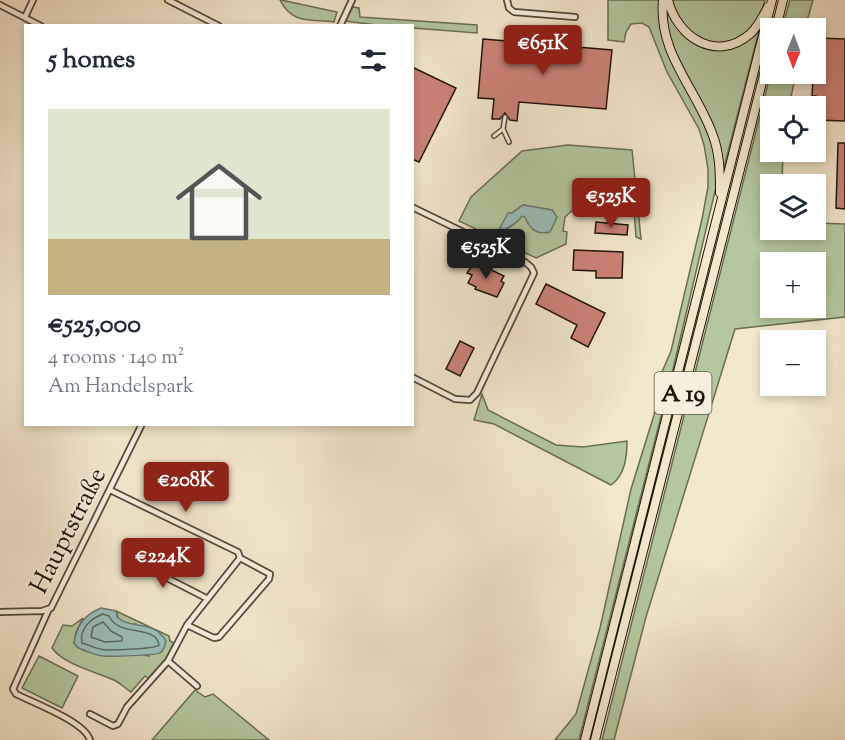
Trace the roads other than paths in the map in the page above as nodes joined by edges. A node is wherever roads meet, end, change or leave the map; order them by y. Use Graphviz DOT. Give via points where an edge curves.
graph roads {
  1 [pos="33,0"];
  2 [pos="168,0"];
  3 [pos="352,0"];
  4 [pos="507,0"];
  5 [pos="665,0"];
  6 [pos="772,0"];
  7 [pos="783,0"];
  8 [pos="0,5"];
  9 [pos="25,17"];
  10 [pos="575,17"];
  11 [pos="778,18"];
  12 [pos="37,24"];
  13 [pos="215,24"];
  14 [pos="340,24"];
  15 [pos="762,84"];
  16 [pos="505,117"];
  17 [pos="503,129"];
  18 [pos="494,136"];
  19 [pos="510,142"];
  20 [pos="720,203"];
  21 [pos="414,208"];
  22 [pos="414,378"];
  23 [pos="141,426"];
  24 [pos="110,490"];
  25 [pos="133,556"];
  26 [pos="240,558"];
  27 [pos="206,598"];
  28 [pos="48,611"];
  29 [pos="0,612"];
  30 [pos="187,625"];
  31 [pos="168,661"];
  32 [pos="197,686"];
  33 [pos="90,714"];
  34 [pos="90,740"];
  35 [pos="585,740"];
  36 [pos="595,740"];
  1 -- 9 [label="street"];
  2 -- 13 [label="street"];
  3 -- 14 [label="street"];
  4 -- 10 [label="street" via="514,12"];
  5 -- 6 [label="highway" via="685,33 701,43 718,46 734,43 751,33"];
  5 -- 20 [label="highway" via="664,26 671,54 713,136 719,157"];
  6 -- 20 [label="highway, A 19"];
  7 -- 11 [label="highway"];
  8 -- 9 [label="street"];
  9 -- 12 [label="street"];
  15 -- 36 [label="highway, A 19"];
  16 -- 17 [label="street"];
  17 -- 18 [label="street"];
  17 -- 19 [label="street"];
  20 -- 35 [label="highway, A 19"];
  21 -- 22 [label="street" via="525,262 534,276 477,393 470,400 455,399"];
  23 -- 24 [label="street, Hauptstraße"];
  24 -- 26 [label="street" via="238,552"];
  24 -- 28 [label="street, Hauptstraße"];
  25 -- 27 [label="street"];
  26 -- 27 [label="street"];
  26 -- 30 [label="street" via="267,571 269,579 219,637"];
  27 -- 30 [label="street"];
  28 -- 29 [label="street, Hauptstraße"];
  28 -- 34 [label="street" via="13,689 74,723"];
  30 -- 31 [label="street"];
  31 -- 32 [label="street"];
  31 -- 33 [label="street" via="127,707 118,724 113,726"];
}
